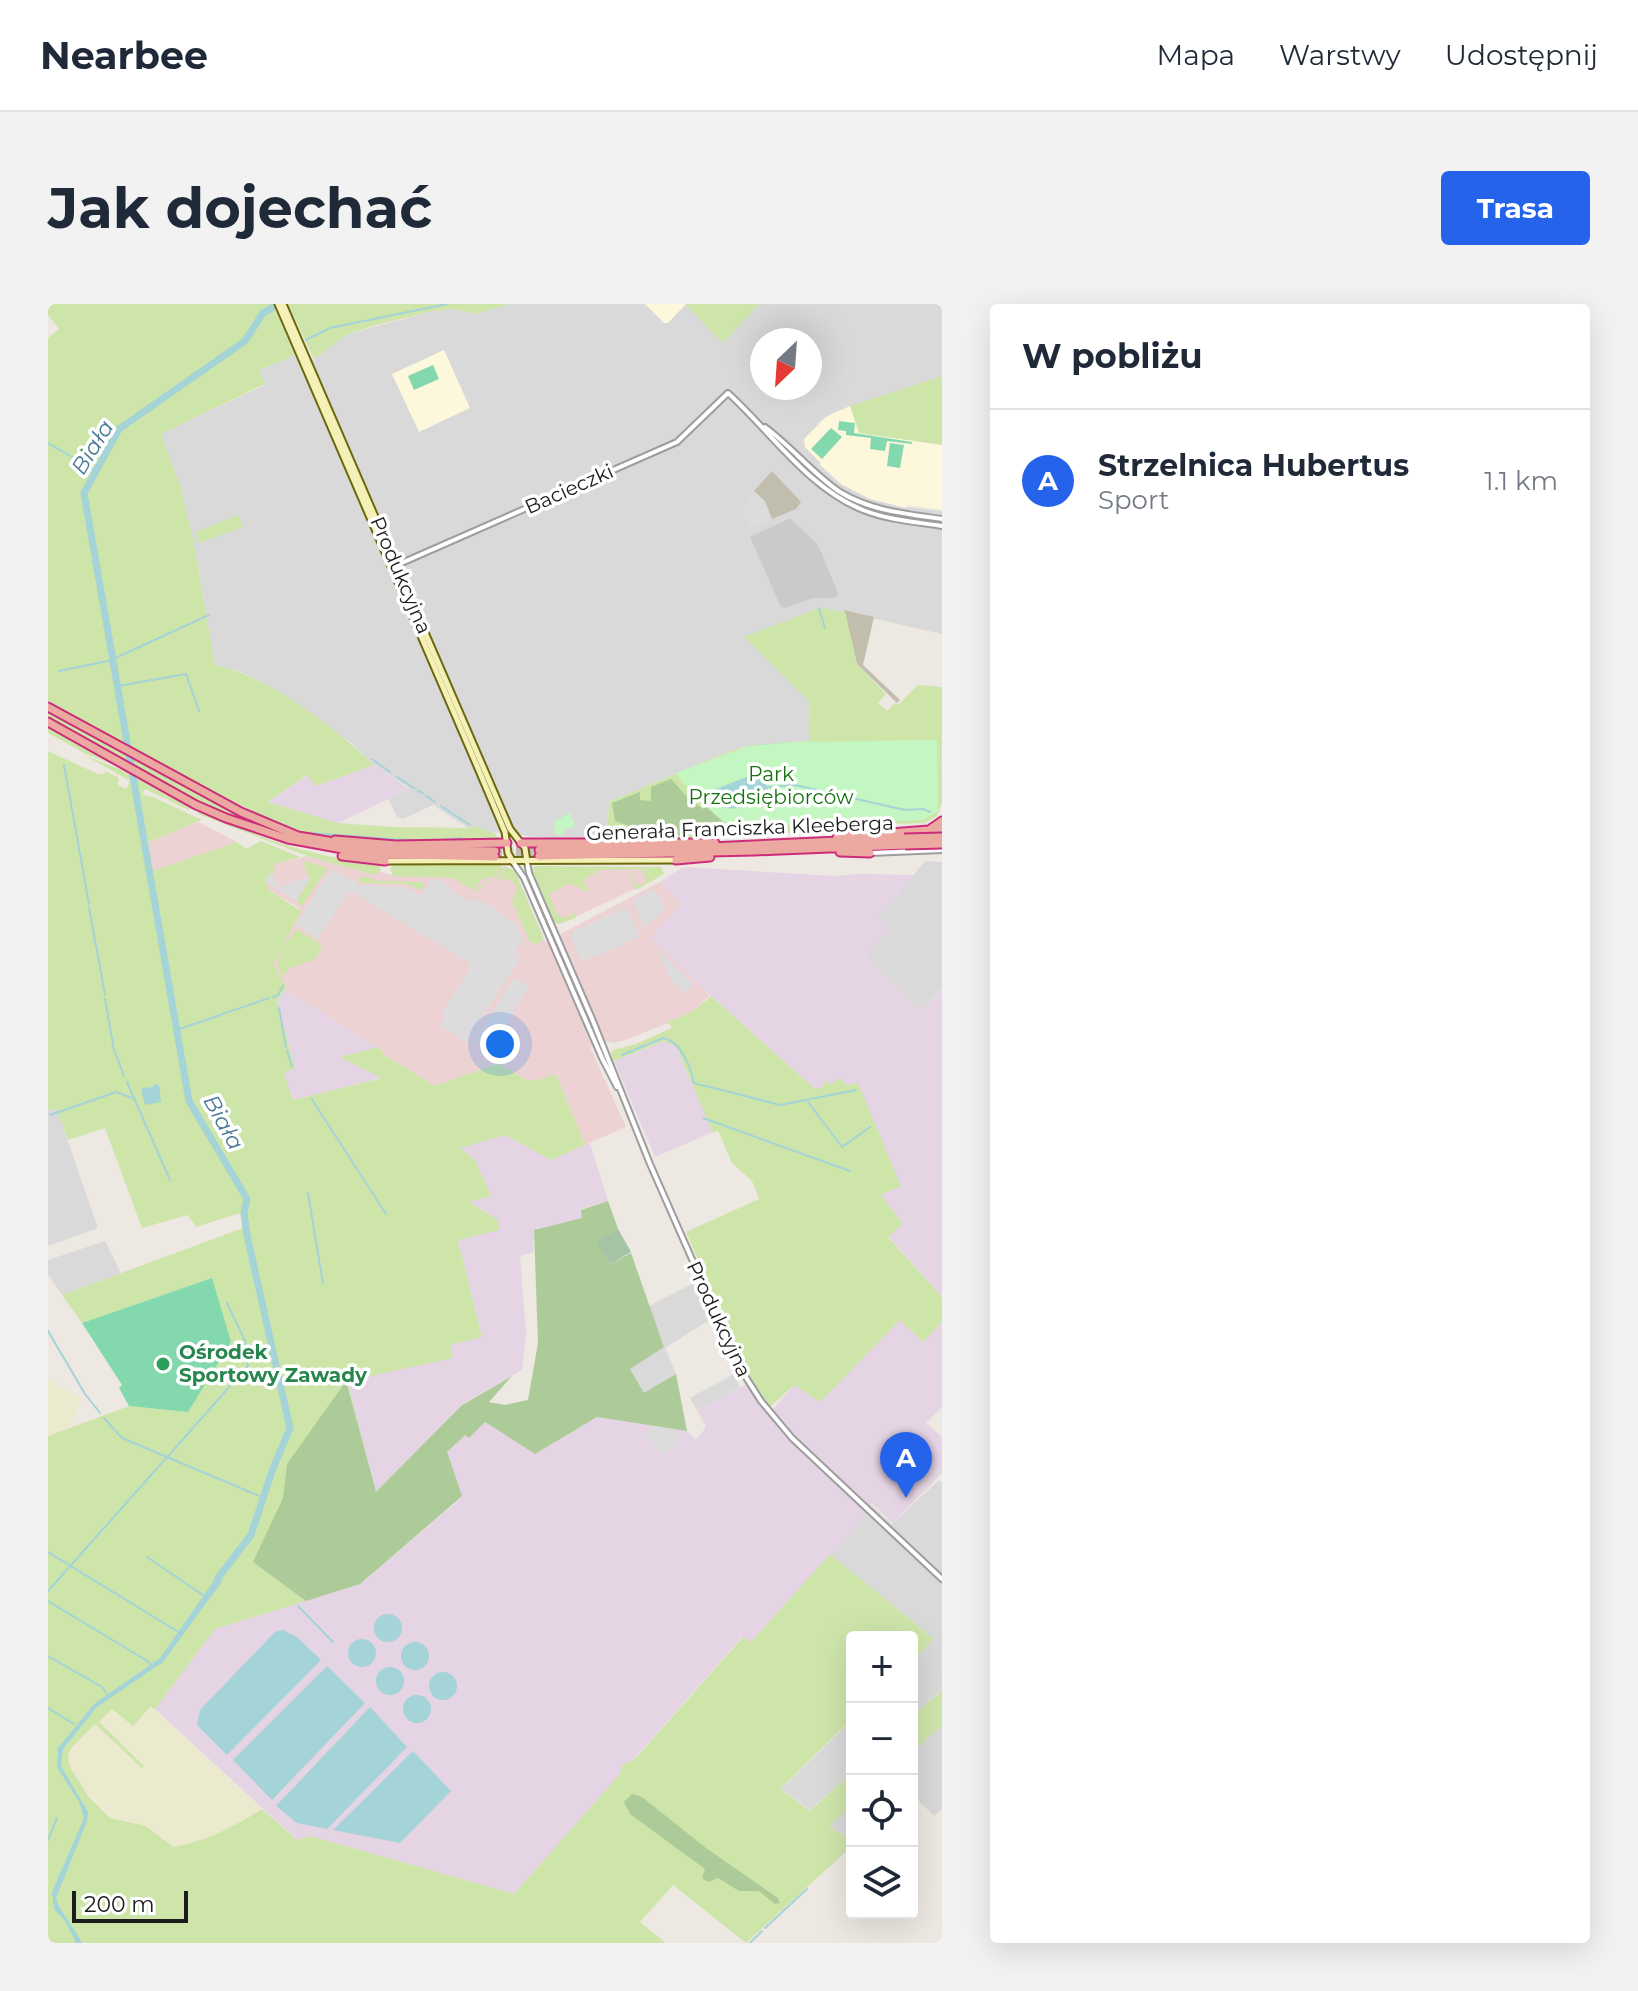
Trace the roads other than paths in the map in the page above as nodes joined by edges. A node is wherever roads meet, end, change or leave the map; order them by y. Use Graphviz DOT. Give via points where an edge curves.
graph roads {
  1 [pos="281,306"];
  2 [pos="761,424"];
  3 [pos="942,519"];
  4 [pos="942,526"];
  5 [pos="394,566"];
  6 [pos="48,707"];
  7 [pos="48,722"];
  8 [pos="480,765"];
  9 [pos="256,819"];
  10 [pos="942,821"];
  11 [pos="927,831"];
  12 [pos="942,833"];
  13 [pos="271,834"];
  14 [pos="905,841"];
  15 [pos="507,843"];
  16 [pos="521,843"];
  17 [pos="741,845"];
  18 [pos="800,846"];
  19 [pos="942,847"];
  20 [pos="754,851"];
  21 [pos="870,853"];
  22 [pos="676,860"];
  23 [pos="385,861"];
  24 [pos="513,862"];
  25 [pos="527,862"];
  26 [pos="602,1050"];
  27 [pos="942,1579"];
  1 -- 5 [label="main road, Produkcyjna"];
  2 -- 3 [label="street" via="846,495 877,508"];
  2 -- 4 [label="street" via="843,500 879,516"];
  2 -- 5 [label="street, Bacieczki" via="728,393 677,442"];
  5 -- 8 [label="main road, Produkcyjna"];
  6 -- 9 [label="highway"];
  7 -- 13 [label="highway" via="196,805"];
  8 -- 15 [label="main road, Produkcyjna"];
  8 -- 16 [label="main road, Produkcyjna"];
  9 -- 13 [label="highway" via="298,836 346,846 495,854 370,854"];
  9 -- 15 [label="highway" via="296,833 349,841"];
  10 -- 11 [label="highway"];
  11 -- 12 [label="highway"];
  11 -- 18 [label="highway" via="810,839"];
  12 -- 14 [label="highway, Generała Franciszka Kleeberga, bridge"];
  12 -- 19 [label="street"];
  13 -- 23 [label="highway" via="319,851"];
  14 -- 18 [label="highway, Generała Franciszka Kleeberga"];
  14 -- 19 [label="highway, Generała Franciszka Kleeberga, bridge"];
  15 -- 16 [label="main road"];
  15 -- 24 [label="main road, Produkcyjna"];
  16 -- 17 [label="highway"];
  16 -- 25 [label="main road, Produkcyjna"];
  17 -- 18 [label="highway, Generała Franciszka Kleeberga"];
  17 -- 20 [label="highway, Generała Franciszka Kleeberga" via="539,853"];
  18 -- 20 [label="highway, Generała Franciszka Kleeberga"];
  18 -- 21 [label="highway"];
  19 -- 21 [label="street"];
  20 -- 22 [label="highway"];
  22 -- 25 [label="main road"];
  23 -- 24 [label="main road"];
  24 -- 25 [label="main road"];
  24 -- 26 [label="street, Produkcyjna"];
  25 -- 26 [label="street, Produkcyjna"];
  26 -- 27 [label="street, Produkcyjna" via="724,1336 756,1394 792,1438"];
}
